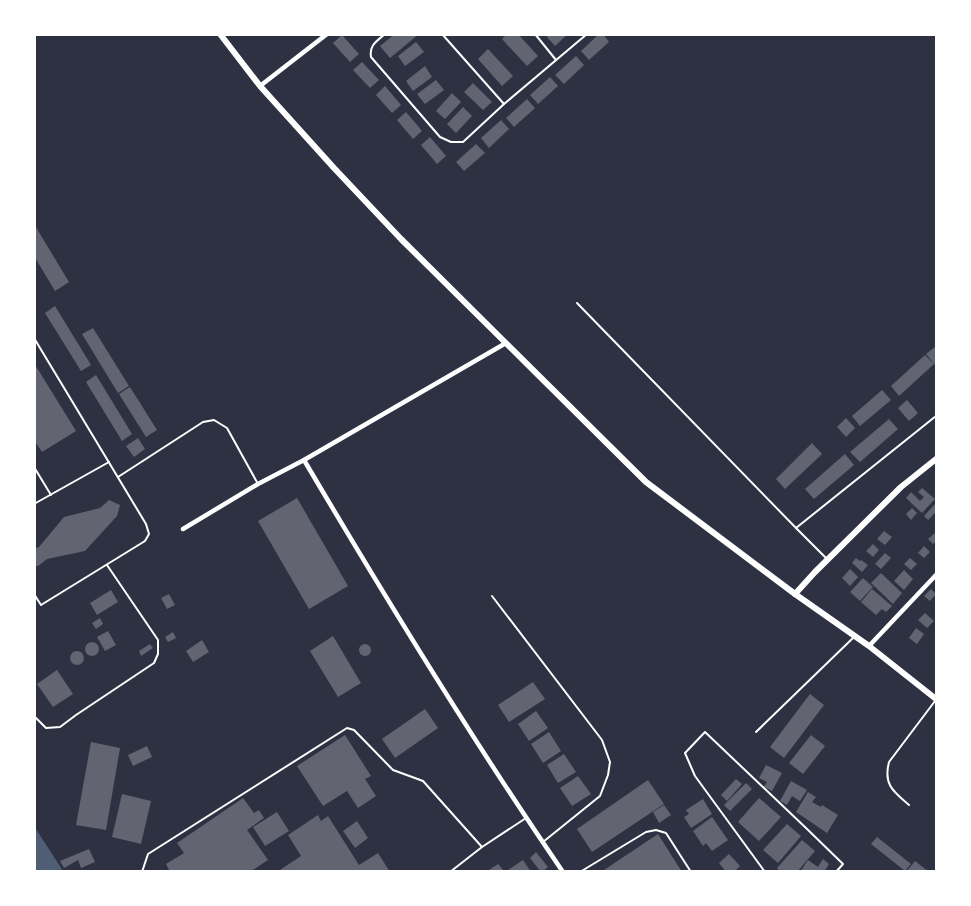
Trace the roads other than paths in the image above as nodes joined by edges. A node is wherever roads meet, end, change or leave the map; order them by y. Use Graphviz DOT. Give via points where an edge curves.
graph roads {
  1 [pos="220,34"];
  2 [pos="327,34"];
  3 [pos="385,34"];
  4 [pos="442,34"];
  5 [pos="535,34"];
  6 [pos="587,34"];
  7 [pos="556,60"];
  8 [pos="260,86"];
  9 [pos="504,104"];
  10 [pos="577,303"];
  11 [pos="34,338"];
  12 [pos="506,343"];
  13 [pos="936,416"];
  14 [pos="936,459"];
  15 [pos="304,460"];
  16 [pos="109,462"];
  17 [pos="34,467"];
  18 [pos="118,477"];
  19 [pos="258,484"];
  20 [pos="51,495"];
  21 [pos="34,504"];
  22 [pos="796,528"];
  23 [pos="183,529"];
  24 [pos="828,560"];
  25 [pos="107,565"];
  26 [pos="936,575"];
  27 [pos="34,594"];
  28 [pos="795,594"];
  29 [pos="492,596"];
  30 [pos="41,605"];
  31 [pos="34,608"];
  32 [pos="855,636"];
  33 [pos="868,646"];
  34 [pos="936,699"];
  35 [pos="34,716"];
  36 [pos="756,732"];
  37 [pos="909,805"];
  38 [pos="526,818"];
  39 [pos="543,842"];
  40 [pos="482,847"];
  41 [pos="142,872"];
  42 [pos="450,872"];
  43 [pos="563,872"];
  44 [pos="580,872"];
  45 [pos="691,872"];
  46 [pos="765,872"];
  47 [pos="836,872"];
  1 -- 8 [label="street"];
  2 -- 8 [label="street"];
  3 -- 9 [label="lane" via="373,45 371,57 441,137 463,142"];
  4 -- 9 [label="lane"];
  5 -- 7 [label="lane"];
  6 -- 7 [label="lane"];
  7 -- 9 [label="lane"];
  8 -- 12 [label="street" via="394,231"];
  10 -- 22 [label="lane"];
  11 -- 16 [label="lane"];
  12 -- 15 [label="street"];
  12 -- 28 [label="street" via="646,482"];
  13 -- 22 [label="lane"];
  14 -- 24 [label="street"];
  15 -- 19 [label="street"];
  15 -- 38 [label="street" via="393,610"];
  16 -- 18 [label="lane"];
  16 -- 20 [label="lane"];
  17 -- 20 [label="lane"];
  18 -- 19 [label="lane" via="203,422 214,420 227,428"];
  18 -- 25 [label="lane" via="149,534 145,542"];
  19 -- 23 [label="street"];
  20 -- 21 [label="lane"];
  22 -- 24 [label="lane"];
  24 -- 28 [label="street"];
  25 -- 30 [label="lane"];
  25 -- 35 [label="lane" via="158,640 154,663 60,727 46,728"];
  26 -- 33 [label="street"];
  27 -- 30 [label="lane"];
  28 -- 32 [label="street"];
  29 -- 39 [label="lane" via="602,740 610,762 600,796"];
  30 -- 31 [label="lane"];
  32 -- 33 [label="street"];
  32 -- 36 [label="lane"];
  33 -- 34 [label="street"];
  34 -- 37 [label="lane" via="889,762 888,784"];
  38 -- 39 [label="street"];
  38 -- 40 [label="lane"];
  39 -- 43 [label="street"];
  40 -- 41 [label="lane" via="423,781 393,770 354,730 347,728 147,854"];
  40 -- 42 [label="lane"];
  44 -- 45 [label="lane" via="646,832 657,830 666,833"];
  46 -- 47 [label="lane" via="695,776 685,753 705,732 843,864"];
}
